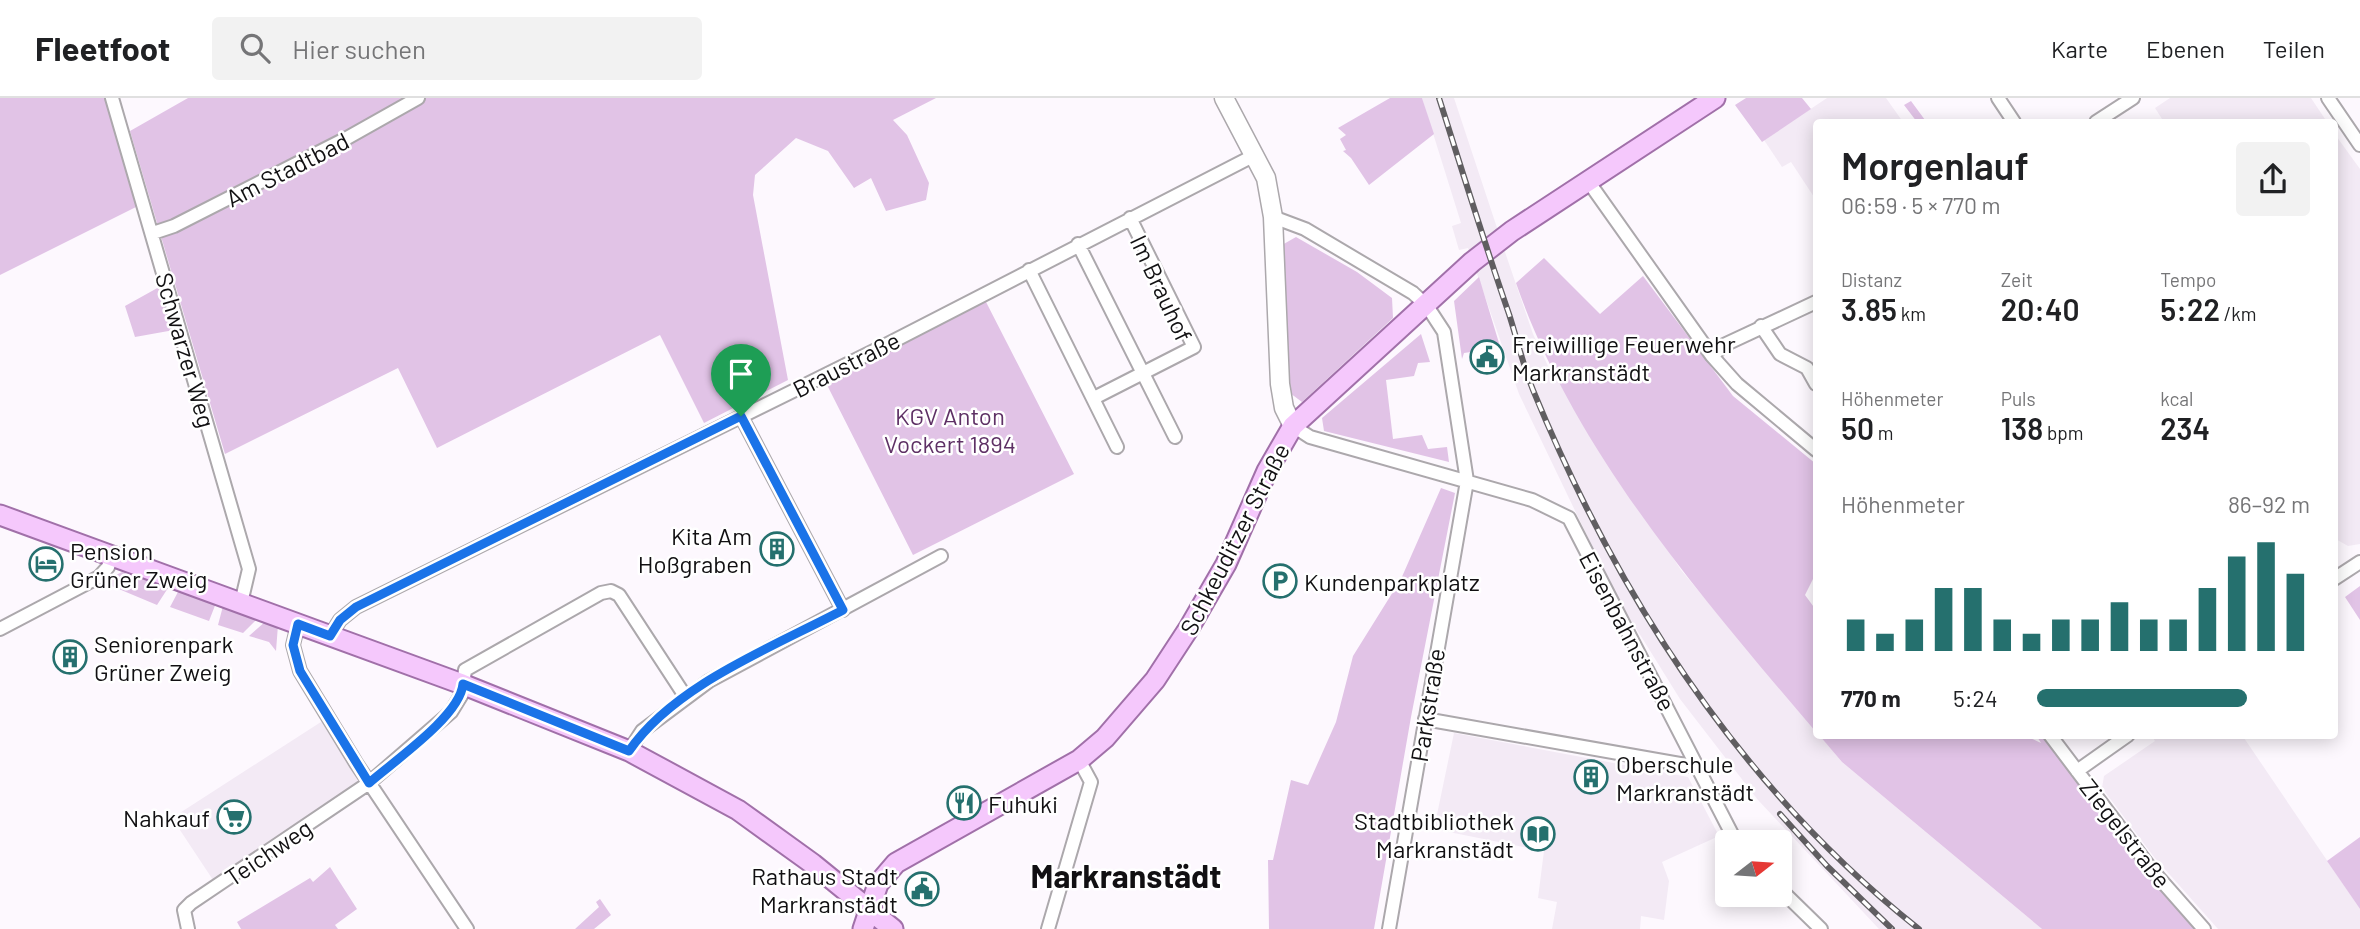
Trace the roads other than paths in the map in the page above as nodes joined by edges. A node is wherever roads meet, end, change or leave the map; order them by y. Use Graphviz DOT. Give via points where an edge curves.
graph roads {
  1 [pos="112,98"];
  2 [pos="418,98"];
  3 [pos="1224,98"];
  4 [pos="1715,98"];
  5 [pos="1998,98"];
  6 [pos="2133,98"];
  7 [pos="2328,98"];
  8 [pos="2012,119"];
  9 [pos="2101,119"];
  10 [pos="2360,145"];
  11 [pos="1255,155"];
  12 [pos="1588,181"];
  13 [pos="1273,217"];
  14 [pos="1130,218"];
  15 [pos="153,233"];
  16 [pos="1079,244"];
  17 [pos="1029,270"];
  18 [pos="1813,303"];
  19 [pos="1427,306"];
  20 [pos="1761,326"];
  21 [pos="1713,356"];
  22 [pos="1143,373"];
  23 [pos="1813,379"];
  24 [pos="1094,398"];
  25 [pos="741,416"];
  26 [pos="1293,426"];
  27 [pos="1175,436"];
  28 [pos="1117,447"];
  29 [pos="1813,447"];
  30 [pos="1467,481"];
  31 [pos="0,515"];
  32 [pos="112,555"];
  33 [pos="941,556"];
  34 [pos="2360,562"];
  35 [pos="2338,575"];
  36 [pos="241,603"];
  37 [pos="843,610"];
  38 [pos="298,624"];
  39 [pos="0,629"];
  40 [pos="330,636"];
  41 [pos="463,684"];
  42 [pos="685,696"];
  43 [pos="1425,719"];
  44 [pos="2053,739"];
  45 [pos="2122,739"];
  46 [pos="629,751"];
  47 [pos="1079,760"];
  48 [pos="1697,767"];
  49 [pos="2077,771"];
  50 [pos="369,783"];
  51 [pos="1730,830"];
  52 [pos="1792,901"];
  53 [pos="870,910"];
  54 [pos="188,929"];
  55 [pos="467,929"];
  56 [pos="863,929"];
  57 [pos="894,929"];
  58 [pos="1048,929"];
  59 [pos="1390,929"];
  60 [pos="1821,929"];
  61 [pos="2204,929"];
  1 -- 15 [label="street, Schwarzer Weg"];
  2 -- 15 [label="street, Am Stadtbad" via="348,138"];
  3 -- 11 [label="main road"];
  4 -- 12 [label="main road, Schkeuditzer Straße"];
  5 -- 8 [label="street"];
  6 -- 9 [label="street"];
  7 -- 10 [label="street"];
  11 -- 13 [label="main road" via="1266,178"];
  11 -- 14 [label="street, Braustraße"];
  12 -- 19 [label="main road, Schkeuditzer Straße" via="1472,262"];
  12 -- 21 [label="street"];
  13 -- 19 [label="street" via="1364,262"];
  13 -- 26 [label="main road" via="1280,384"];
  14 -- 16 [label="street, Braustraße"];
  14 -- 22 [label="street, Im Brauhof" via="1194,347"];
  15 -- 36 [label="street, Schwarzer Weg" via="249,569"];
  16 -- 17 [label="street, Braustraße"];
  16 -- 22 [label="street"];
  17 -- 24 [label="street"];
  17 -- 25 [label="street, Braustraße"];
  18 -- 20 [label="street"];
  19 -- 26 [label="main road, Schkeuditzer Straße"];
  19 -- 30 [label="street, Parkstraße" via="1444,332"];
  20 -- 21 [label="street"];
  20 -- 23 [label="street" via="1780,354 1807,368"];
  21 -- 29 [label="street" via="1737,384"];
  22 -- 24 [label="street, Im Brauhof"];
  22 -- 27 [label="street"];
  24 -- 28 [label="street"];
  25 -- 37 [label="street"];
  25 -- 40 [label="street, Braustraße" via="356,607"];
  26 -- 30 [label="street, Eisenbahnstraße" via="1310,437"];
  26 -- 47 [label="main road, Schkeuditzer Straße" via="1267,471 1226,564 1156,680"];
  30 -- 43 [label="street, Parkstraße"];
  30 -- 48 [label="street, Eisenbahnstraße" via="1532,500 1569,518"];
  31 -- 32 [label="main road"];
  32 -- 36 [label="main road"];
  32 -- 39 [label="street" via="99,577"];
  33 -- 37 [label="street"];
  34 -- 35 [label="street"];
  36 -- 38 [label="main road"];
  37 -- 42 [label="street"];
  38 -- 40 [label="main road"];
  38 -- 50 [label="street" via="293,645 300,671"];
  40 -- 41 [label="main road"];
  41 -- 42 [label="street" via="465,670 611,591 619,595"];
  41 -- 46 [label="main road"];
  41 -- 50 [label="street" via="451,712"];
  42 -- 46 [label="street" via="642,731"];
  43 -- 48 [label="street"];
  43 -- 59 [label="street, Parkstraße"];
  44 -- 49 [label="street, Ziegelstraße"];
  45 -- 49 [label="street"];
  46 -- 53 [label="main road" via="738,810"];
  47 -- 53 [label="main road, Schkeuditzer Straße" via="896,863 878,884"];
  47 -- 58 [label="street" via="1091,782"];
  48 -- 51 [label="street, Eisenbahnstraße"];
  49 -- 61 [label="street, Ziegelstraße" via="2152,870"];
  50 -- 54 [label="street, Teichweg" via="191,903 184,911"];
  50 -- 55 [label="street"];
  52 -- 60 [label="street"];
  53 -- 56 [label="main road, Schkeuditzer Straße"];
  53 -- 57 [label="main road"];
}
